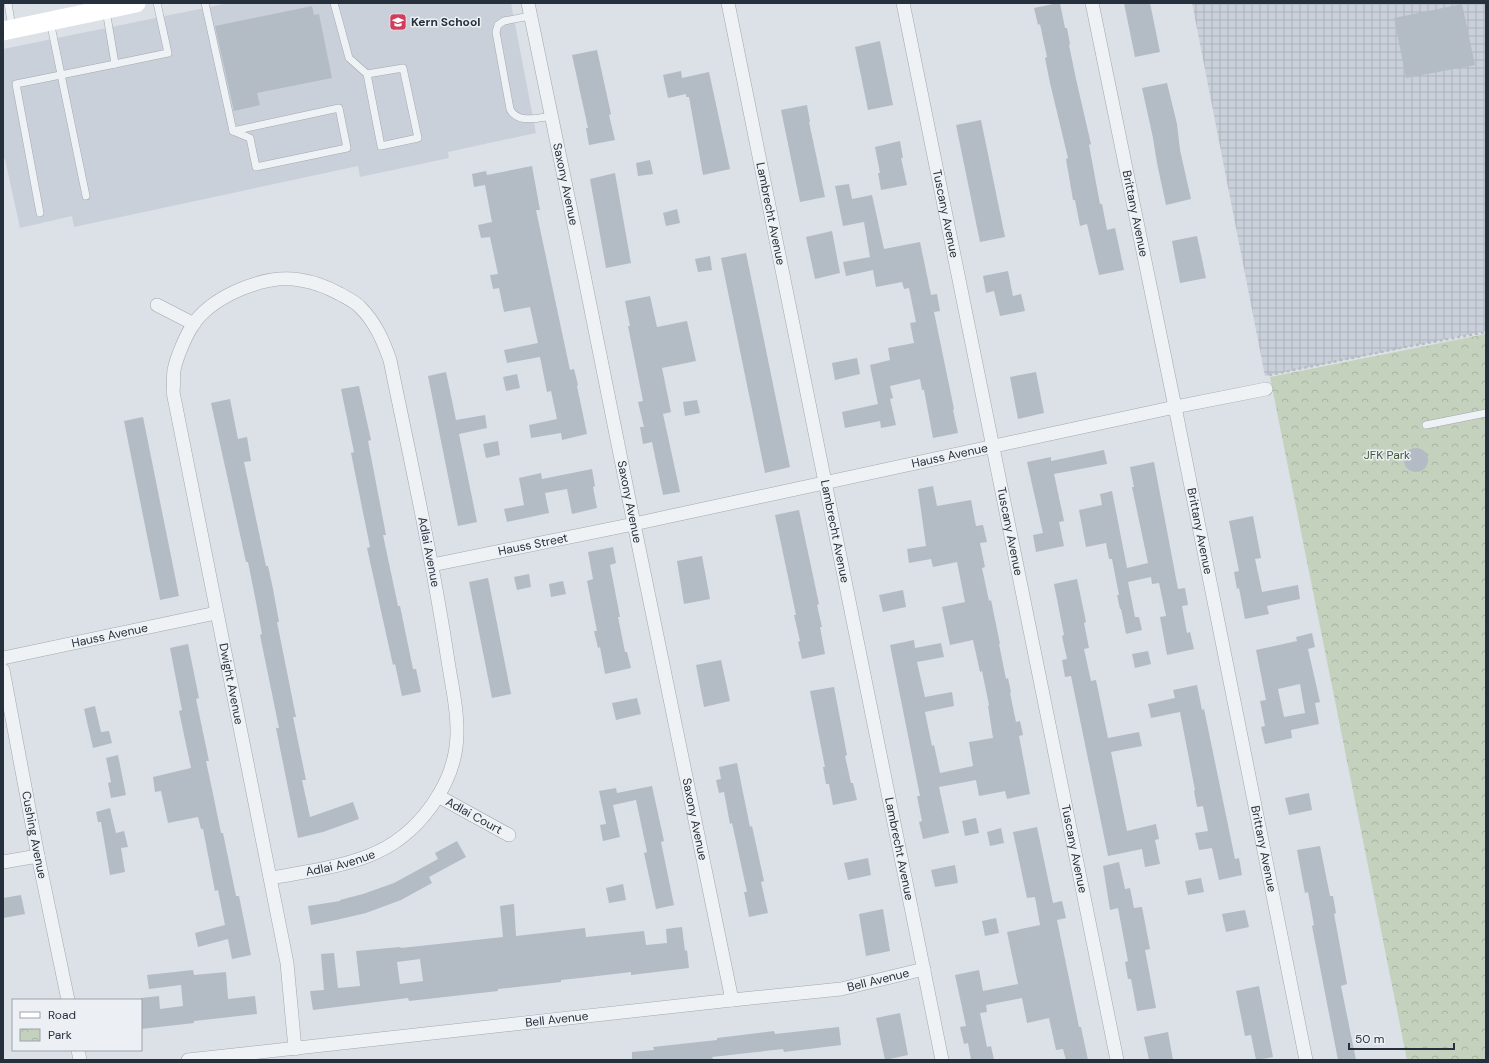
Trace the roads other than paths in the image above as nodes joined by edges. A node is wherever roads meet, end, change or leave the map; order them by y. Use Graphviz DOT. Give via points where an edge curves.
graph roads {
  1 [pos="8,3"];
  2 [pos="136,3"];
  3 [pos="157,3"];
  4 [pos="205,3"];
  5 [pos="334,3"];
  6 [pos="728,3"];
  7 [pos="903,3"];
  8 [pos="1092,3"];
  9 [pos="529,6"];
  10 [pos="106,9"];
  11 [pos="50,21"];
  12 [pos="8,30"];
  13 [pos="115,64"];
  14 [pos="367,74"];
  15 [pos="60,75"];
  16 [pos="552,116"];
  17 [pos="233,131"];
  18 [pos="86,196"];
  19 [pos="40,213"];
  20 [pos="157,305"];
  21 [pos="194,324"];
  22 [pos="1266,383"];
  23 [pos="1175,407"];
  24 [pos="1486,413"];
  25 [pos="1426,425"];
  26 [pos="993,447"];
  27 [pos="824,483"];
  28 [pos="634,524"];
  29 [pos="432,565"];
  30 [pos="216,613"];
  31 [pos="3,658"];
  32 [pos="3,670"];
  33 [pos="438,796"];
  34 [pos="509,835"];
  35 [pos="38,856"];
  36 [pos="3,862"];
  37 [pos="271,878"];
  38 [pos="924,969"];
  39 [pos="68,999"];
  40 [pos="732,1000"];
  41 [pos="295,1049"];
  42 [pos="188,1060"];
  43 [pos="942,1060"];
  44 [pos="1117,1060"];
  45 [pos="1306,1060"];
  1 -- 12 [label="lane"];
  2 -- 10 [label="main road"];
  3 -- 13 [label="lane" via="168,53"];
  4 -- 17 [label="lane"];
  5 -- 14 [label="lane" via="349,58"];
  6 -- 27 [label="street, Lambrecht Avenue"];
  7 -- 26 [label="street, Tuscany Avenue"];
  8 -- 23 [label="street, Brittany Avenue"];
  9 -- 16 [label="street, Saxony Avenue"];
  9 -- 16 [label="lane" via="498,25 496,32 510,109 512,115 519,118"];
  10 -- 11 [label="main road"];
  10 -- 13 [label="lane"];
  11 -- 12 [label="main road"];
  11 -- 15 [label="lane"];
  13 -- 15 [label="lane"];
  14 -- 14 [label="lane" via="381,146 418,138 403,68"];
  15 -- 18 [label="lane"];
  15 -- 19 [label="lane" via="16,84"];
  16 -- 28 [label="street, Saxony Avenue"];
  17 -- 17 [label="lane" via="250,138 256,167 348,148 339,108"];
  20 -- 21 [label="street"];
  21 -- 29 [label="street, Adlai Avenue" via="220,299 243,288 272,280 299,280 326,287 360,307 376,328 390,360"];
  21 -- 30 [label="street, Dwight Avenue" via="179,354 174,371 174,392"];
  22 -- 23 [label="street, Hauss Avenue"];
  23 -- 26 [label="street, Hauss Avenue"];
  23 -- 45 [label="street, Brittany Avenue"];
  24 -- 25 [label="lane"];
  26 -- 27 [label="street, Hauss Avenue"];
  26 -- 44 [label="street, Tuscany Avenue"];
  27 -- 28 [label="street, Hauss Avenue"];
  27 -- 38 [label="street, Lambrecht Avenue"];
  28 -- 29 [label="street, Hauss Street"];
  28 -- 40 [label="street, Saxony Avenue"];
  29 -- 33 [label="street, Adlai Avenue" via="454,695 457,729 456,753 449,775"];
  30 -- 31 [label="street, Hauss Avenue"];
  30 -- 37 [label="street, Dwight Avenue"];
  32 -- 35 [label="street, Cushing Avenue"];
  33 -- 34 [label="street, Adlai Court"];
  33 -- 37 [label="street, Adlai Avenue" via="419,821 398,840 369,856 322,869"];
  35 -- 36 [label="street"];
  35 -- 39 [label="street, Cushing Avenue"];
  37 -- 41 [label="street, Dwight Avenue" via="287,963"];
  38 -- 40 [label="street, Bell Avenue" via="841,989"];
  38 -- 43 [label="street, Lambrecht Avenue"];
  40 -- 41 [label="street, Bell Avenue"];
  41 -- 42 [label="street, Bell Avenue"];
}
